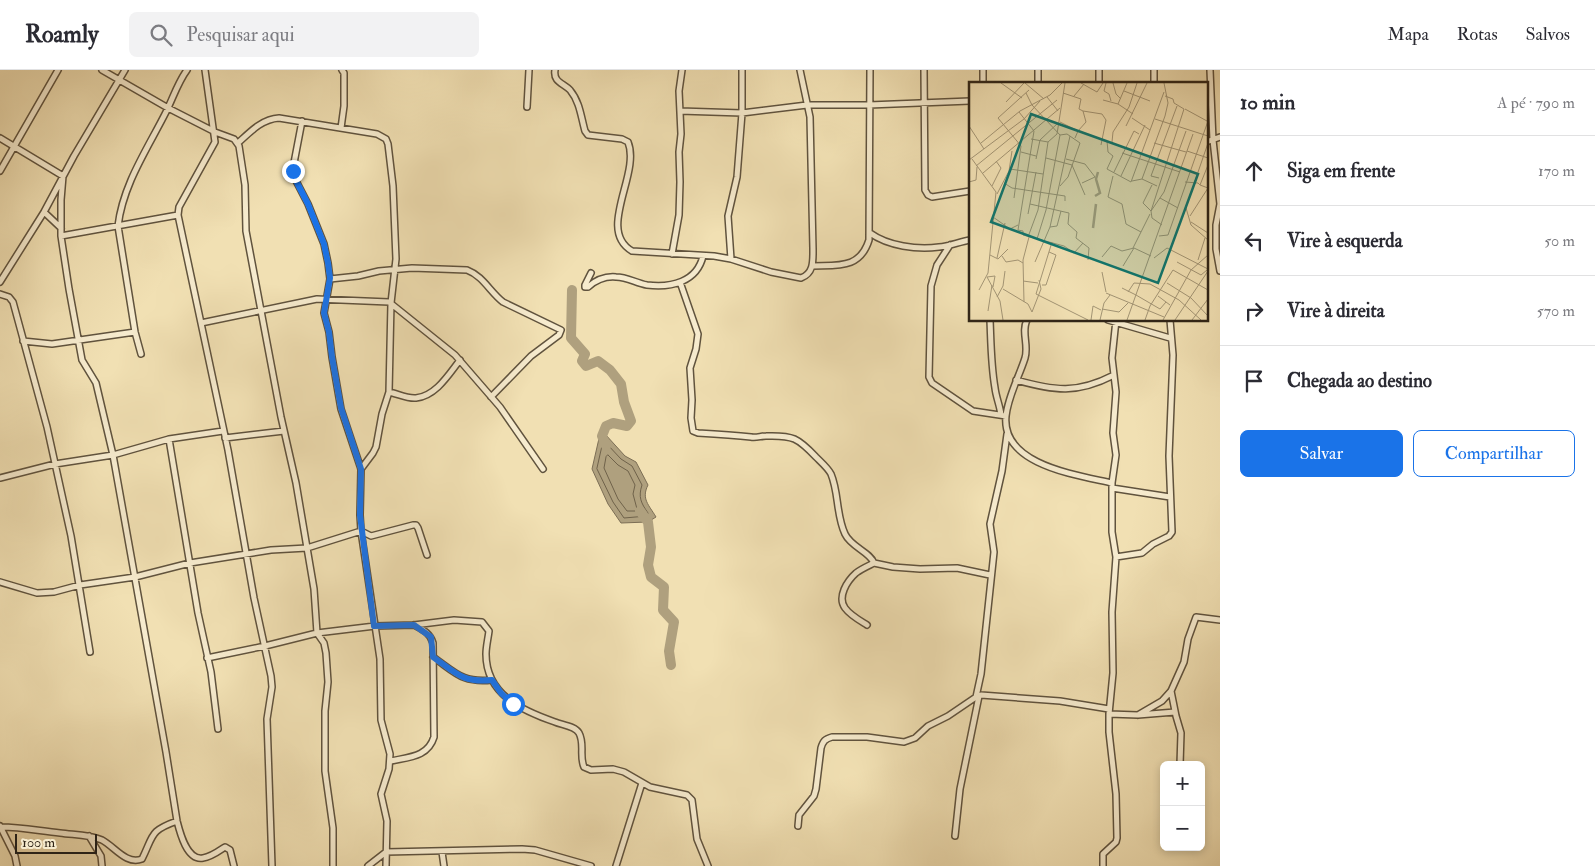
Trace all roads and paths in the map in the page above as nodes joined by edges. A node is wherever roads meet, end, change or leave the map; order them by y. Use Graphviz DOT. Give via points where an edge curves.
graph roads {
  1 [pos="58,70"];
  2 [pos="102,70"];
  3 [pos="125,70"];
  4 [pos="187,70"];
  5 [pos="205,70"];
  6 [pos="342,70"];
  7 [pos="529,70"];
  8 [pos="555,70"];
  9 [pos="682,70"];
  10 [pos="742,70"];
  11 [pos="800,70"];
  12 [pos="870,70"];
  13 [pos="924,70"];
  14 [pos="1210,70"];
  15 [pos="120,80"];
  16 [pos="969,100"];
  17 [pos="925,103"];
  18 [pos="807,105"];
  19 [pos="869,105"];
  20 [pos="527,106"];
  21 [pos="168,108"];
  22 [pos="680,111"];
  23 [pos="742,113"];
  24 [pos="302,121"];
  25 [pos="341,128"];
  26 [pos="215,132"];
  27 [pos="1220,137"];
  28 [pos="0,138"];
  29 [pos="1213,140"];
  30 [pos="1208,141"];
  31 [pos="238,143"];
  32 [pos="14,147"];
  33 [pos="0,171"];
  34 [pos="63,176"];
  35 [pos="969,191"];
  36 [pos="44,212"];
  37 [pos="178,215"];
  38 [pos="118,226"];
  39 [pos="61,228"];
  40 [pos="870,233"];
  41 [pos="61,236"];
  42 [pos="969,240"];
  43 [pos="950,244"];
  44 [pos="672,254"];
  45 [pos="703,256"];
  46 [pos="731,259"];
  47 [pos="813,266"];
  48 [pos="394,270"];
  49 [pos="1220,271"];
  50 [pos="591,273"];
  51 [pos="330,278"];
  52 [pos="0,282"];
  53 [pos="680,282"];
  54 [pos="0,294"];
  55 [pos="326,298"];
  56 [pos="391,303"];
  57 [pos="261,310"];
  58 [pos="990,321"];
  59 [pos="1027,321"];
  60 [pos="1116,321"];
  61 [pos="1170,321"];
  62 [pos="201,323"];
  63 [pos="135,332"];
  64 [pos="1170,338"];
  65 [pos="79,340"];
  66 [pos="23,341"];
  67 [pos="141,354"];
  68 [pos="460,360"];
  69 [pos="1114,376"];
  70 [pos="1016,380"];
  71 [pos="390,392"];
  72 [pos="491,397"];
  73 [pos="1003,415"];
  74 [pos="223,431"];
  75 [pos="284,431"];
  76 [pos="1007,434"];
  77 [pos="225,438"];
  78 [pos="169,439"];
  79 [pos="113,455"];
  80 [pos="55,464"];
  81 [pos="361,469"];
  82 [pos="543,469"];
  83 [pos="0,478"];
  84 [pos="1112,486"];
  85 [pos="1170,497"];
  86 [pos="361,531"];
  87 [pos="307,548"];
  88 [pos="246,553"];
  89 [pos="427,554"];
  90 [pos="1116,557"];
  91 [pos="190,563"];
  92 [pos="874,563"];
  93 [pos="990,575"];
  94 [pos="135,577"];
  95 [pos="0,582"];
  96 [pos="80,585"];
  97 [pos="1220,620"];
  98 [pos="414,625"];
  99 [pos="867,625"];
  100 [pos="374,626"];
  101 [pos="317,633"];
  102 [pos="265,646"];
  103 [pos="90,652"];
  104 [pos="433,657"];
  105 [pos="207,658"];
  106 [pos="492,680"];
  107 [pos="1171,691"];
  108 [pos="978,696"];
  109 [pos="1109,712"];
  110 [pos="1175,712"];
  111 [pos="1138,715"];
  112 [pos="218,728"];
  113 [pos="391,761"];
  114 [pos="1180,761"];
  115 [pos="642,783"];
  116 [pos="177,821"];
  117 [pos="1,826"];
  118 [pos="798,826"];
  119 [pos="89,836"];
  120 [pos="955,836"];
  121 [pos="386,852"];
  122 [pos="442,852"];
  123 [pos="18,866"];
  124 [pos="102,866"];
  125 [pos="234,866"];
  126 [pos="272,866"];
  127 [pos="333,866"];
  128 [pos="368,866"];
  129 [pos="386,866"];
  130 [pos="444,866"];
  131 [pos="591,866"];
  132 [pos="616,866"];
  133 [pos="708,866"];
  134 [pos="1102,866"];
  1 -- 32 [label="street"];
  2 -- 15 [label="street"];
  3 -- 15 [label="street"];
  4 -- 21 [label="street"];
  5 -- 26 [label="street"];
  6 -- 25 [label="street" via="344,106"];
  7 -- 20 [label="street"];
  8 -- 44 [label="street" via="556,80 574,96 588,134 628,142 631,160 617,220 624,247 632,251"];
  9 -- 22 [label="street" via="678,91"];
  10 -- 23 [label="street"];
  11 -- 18 [label="street"];
  12 -- 19 [label="street"];
  13 -- 17 [label="street"];
  14 -- 29 [label="street"];
  15 -- 21 [label="street"];
  15 -- 34 [label="street"];
  16 -- 17 [label="street"];
  17 -- 19 [label="street"];
  17 -- 35 [label="street" via="925,190 932,197"];
  18 -- 19 [label="street"];
  18 -- 23 [label="street"];
  18 -- 47 [label="street" via="812,155"];
  19 -- 40 [label="street"];
  21 -- 26 [label="street"];
  21 -- 38 [label="street" via="133,175"];
  22 -- 23 [label="street"];
  22 -- 44 [label="street" via="679,215"];
  23 -- 46 [label="street" via="737,177 728,216"];
  24 -- 25 [label="street"];
  24 -- 31 [label="street" via="271,118"];
  24 -- 51 [label="street" via="294,177 324,244"];
  25 -- 48 [label="street" via="377,134 388,144 395,219"];
  26 -- 31 [label="street"];
  26 -- 37 [label="street" via="213,147 179,207"];
  27 -- 29 [label="street"];
  28 -- 32 [label="street"];
  29 -- 30 [label="street"];
  29 -- 49 [label="street" via="1220,204 1216,225"];
  31 -- 57 [label="street" via="245,185 246,231"];
  32 -- 33 [label="street"];
  32 -- 34 [label="street"];
  34 -- 36 [label="street"];
  34 -- 39 [label="street"];
  36 -- 39 [label="street"];
  36 -- 52 [label="street"];
  37 -- 38 [label="street"];
  37 -- 62 [label="street"];
  38 -- 41 [label="street"];
  38 -- 63 [label="street"];
  39 -- 41 [label="street"];
  40 -- 43 [label="street" via="885,241 917,248"];
  40 -- 47 [label="street" via="866,248 849,264"];
  41 -- 65 [label="street"];
  42 -- 43 [label="street"];
  43 -- 73 [label="street" via="937,265 931,286 929,377 932,383 973,411"];
  44 -- 45 [label="street"];
  45 -- 46 [label="street"];
  45 -- 53 [label="street" via="697,272"];
  46 -- 47 [label="street" via="801,278 810,273"];
  48 -- 51 [label="street"];
  48 -- 56 [label="street"];
  48 -- 72 [label="street" via="467,270 475,273 503,302 561,330 560,335 526,361"];
  50 -- 53 [label="street" via="585,287 600,279 614,277 646,285"];
  51 -- 55 [label="street"];
  53 -- 92 [label="street" via="698,334 690,368 693,431 754,438 791,437 801,441 830,472 840,518 849,541"];
  54 -- 66 [label="street" via="13,302"];
  55 -- 56 [label="street"];
  55 -- 57 [label="street"];
  55 -- 81 [label="street" via="324,313 341,408"];
  56 -- 68 [label="street"];
  56 -- 71 [label="street"];
  57 -- 62 [label="street"];
  57 -- 75 [label="street"];
  58 -- 73 [label="street" via="995,391"];
  59 -- 70 [label="street" via="1026,354"];
  60 -- 64 [label="street"];
  60 -- 69 [label="street" via="1112,358"];
  61 -- 64 [label="street"];
  62 -- 74 [label="street"];
  63 -- 65 [label="street"];
  63 -- 67 [label="street"];
  64 -- 85 [label="street"];
  65 -- 66 [label="street" via="52,344"];
  65 -- 79 [label="street" via="82,360 96,383"];
  66 -- 80 [label="street"];
  68 -- 71 [label="street" via="442,384 426,395 410,398"];
  68 -- 72 [label="street"];
  69 -- 70 [label="street" via="1088,388 1072,390"];
  69 -- 84 [label="street" via="1116,455"];
  70 -- 73 [label="street"];
  71 -- 81 [label="street" via="374,454"];
  72 -- 82 [label="street"];
  73 -- 76 [label="street"];
  74 -- 77 [label="street"];
  74 -- 78 [label="street"];
  75 -- 77 [label="street"];
  75 -- 87 [label="street"];
  76 -- 84 [label="street" via="1022,454 1034,461"];
  76 -- 93 [label="street" via="990,524 994,552"];
  77 -- 88 [label="street"];
  78 -- 79 [label="street"];
  78 -- 91 [label="street"];
  79 -- 80 [label="street"];
  79 -- 94 [label="street"];
  80 -- 83 [label="street"];
  80 -- 96 [label="street"];
  81 -- 86 [label="street"];
  84 -- 85 [label="street"];
  84 -- 90 [label="street" via="1112,532"];
  85 -- 90 [label="street" via="1171,534 1142,553"];
  86 -- 87 [label="street"];
  86 -- 89 [label="street" via="371,536 416,525"];
  86 -- 100 [label="street"];
  87 -- 88 [label="street"];
  87 -- 101 [label="street"];
  88 -- 91 [label="street"];
  88 -- 102 [label="street"];
  90 -- 109 [label="street"];
  91 -- 94 [label="street"];
  91 -- 105 [label="street"];
  92 -- 93 [label="street" via="920,569 958,568"];
  92 -- 99 [label="street" via="856,573 841,598 844,608"];
  93 -- 108 [label="street"];
  94 -- 96 [label="street"];
  94 -- 116 [label="street"];
  95 -- 96 [label="street" via="37,593"];
  96 -- 103 [label="street"];
  97 -- 107 [label="street" via="1200,617 1193,620 1184,662"];
  98 -- 100 [label="street"];
  98 -- 104 [label="street" via="431,637"];
  98 -- 106 [label="street" via="454,620 482,622 489,631 486,655"];
  100 -- 101 [label="street"];
  100 -- 113 [label="street" via="380,659 382,720"];
  101 -- 102 [label="street"];
  101 -- 127 [label="street" via="324,643 328,682 324,771 333,828"];
  102 -- 105 [label="street"];
  102 -- 126 [label="street" via="272,687 267,719"];
  104 -- 106 [label="street" via="467,680"];
  104 -- 113 [label="street" via="434,737 431,746 416,756"];
  105 -- 112 [label="street"];
  106 -- 115 [label="street" via="513,704 575,729 581,739 584,767 624,772"];
  107 -- 110 [label="street"];
  107 -- 111 [label="street" via="1162,701"];
  108 -- 109 [label="street" via="1060,701"];
  108 -- 118 [label="street" via="928,726 910,741 827,738 821,748 814,796 799,815"];
  108 -- 120 [label="street" via="960,789"];
  109 -- 111 [label="street"];
  109 -- 134 [label="street" via="1117,838 1103,854"];
  110 -- 111 [label="street"];
  110 -- 114 [label="street" via="1182,738"];
  113 -- 121 [label="street" via="381,794 387,821"];
  115 -- 132 [label="street"];
  115 -- 133 [label="street" via="687,795 692,800 698,839"];
  116 -- 119 [label="street" via="156,830 142,859 137,861"];
  116 -- 125 [label="street" via="189,852 196,858 202,859 228,848"];
  117 -- 119 [label="street"];
  117 -- 123 [label="street"];
  119 -- 124 [label="street" via="101,856"];
  121 -- 122 [label="street"];
  121 -- 128 [label="street"];
  121 -- 129 [label="street"];
  122 -- 130 [label="street"];
  122 -- 131 [label="street" via="535,850"];
}
